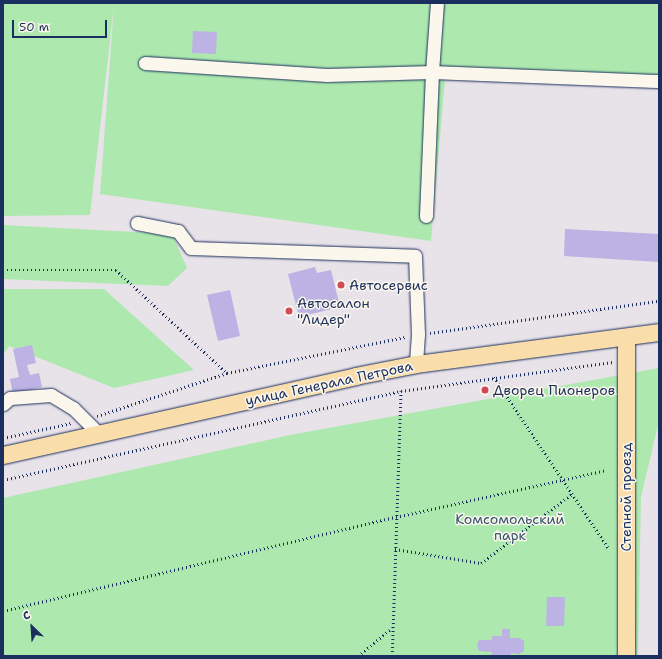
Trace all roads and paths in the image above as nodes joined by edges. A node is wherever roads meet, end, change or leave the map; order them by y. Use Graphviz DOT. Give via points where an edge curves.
graph roads {
  1 [pos="437,3"];
  2 [pos="146,63"];
  3 [pos="432,72"];
  4 [pos="659,81"];
  5 [pos="426,216"];
  6 [pos="136,223"];
  7 [pos="3,270"];
  8 [pos="659,301"];
  9 [pos="659,332"];
  10 [pos="418,334"];
  11 [pos="626,337"];
  12 [pos="626,360"];
  13 [pos="416,364"];
  14 [pos="227,373"];
  15 [pos="494,377"];
  16 [pos="401,391"];
  17 [pos="3,404"];
  18 [pos="84,420"];
  19 [pos="99,434"];
  20 [pos="3,438"];
  21 [pos="3,456"];
  22 [pos="606,470"];
  23 [pos="3,480"];
  24 [pos="563,480"];
  25 [pos="572,494"];
  26 [pos="396,517"];
  27 [pos="395,549"];
  28 [pos="609,549"];
  29 [pos="3,611"];
  30 [pos="392,628"];
  31 [pos="358,656"];
  32 [pos="392,656"];
  33 [pos="626,656"];
  1 -- 3 [label="lane"];
  2 -- 3 [label="lane" via="327,75"];
  3 -- 4 [label="lane"];
  3 -- 5 [label="lane"];
  6 -- 10 [label="lane" via="178,231 191,248 415,256"];
  7 -- 14 [label="path" via="116,270"];
  8 -- 10 [label="path"];
  9 -- 11 [label="main road, улица Генерала Петрова"];
  10 -- 13 [label="lane"];
  10 -- 14 [label="path"];
  11 -- 12 [label="main road, Степной проезд"];
  11 -- 13 [label="main road, улица Генерала Петрова"];
  12 -- 15 [label="path"];
  12 -- 33 [label="main road, Степной проезд"];
  13 -- 19 [label="main road, улица Генерала Петрова"];
  14 -- 18 [label="path"];
  15 -- 16 [label="path"];
  15 -- 24 [label="path"];
  16 -- 23 [label="path"];
  16 -- 26 [label="path"];
  17 -- 18 [label="lane" via="10,398 49,395 73,408"];
  18 -- 19 [label="lane"];
  18 -- 20 [label="path"];
  19 -- 21 [label="main road, улица Генерала Петрова"];
  22 -- 24 [label="path"];
  24 -- 25 [label="path"];
  24 -- 26 [label="path"];
  25 -- 27 [label="path" via="481,563"];
  25 -- 28 [label="path"];
  26 -- 27 [label="path"];
  26 -- 29 [label="path"];
  27 -- 30 [label="path"];
  30 -- 31 [label="path"];
  30 -- 32 [label="path"];
}
